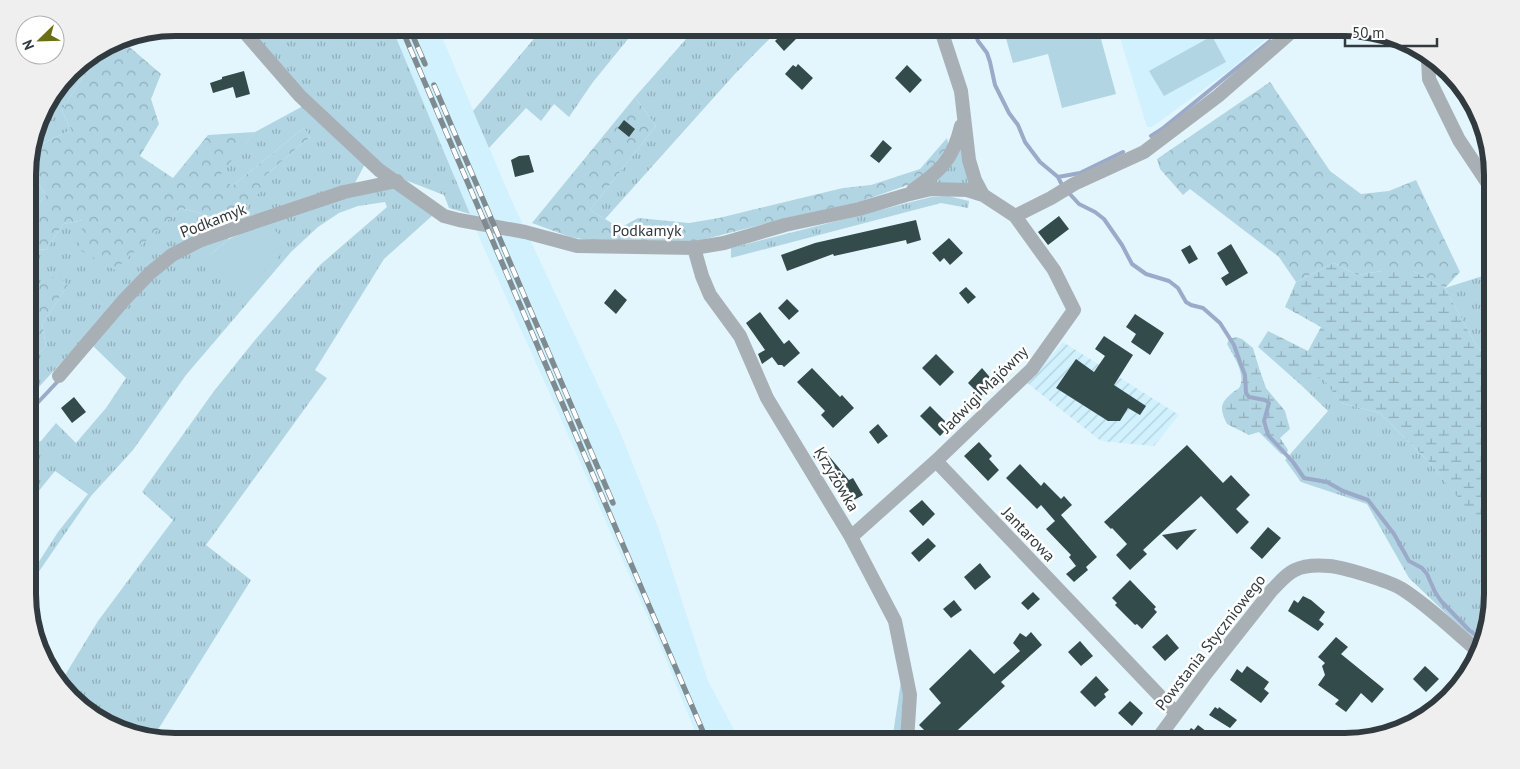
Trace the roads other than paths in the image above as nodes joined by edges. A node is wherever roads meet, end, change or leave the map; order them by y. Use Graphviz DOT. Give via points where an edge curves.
graph roads {
  1 [pos="943,36"];
  2 [pos="1288,36"];
  3 [pos="248,37"];
  4 [pos="1428,65"];
  5 [pos="964,116"];
  6 [pos="1484,178"];
  7 [pos="397,181"];
  8 [pos="906,195"];
  9 [pos="982,195"];
  10 [pos="1015,216"];
  11 [pos="694,248"];
  12 [pos="59,376"];
  13 [pos="936,461"];
  14 [pos="851,537"];
  15 [pos="1472,647"];
  16 [pos="1176,713"];
  17 [pos="908,732"];
  18 [pos="1162,732"];
  1 -- 5 [label="street" via="961,91"];
  2 -- 10 [label="street" via="1218,96 1144,152"];
  3 -- 7 [label="street, Podkamyk" via="300,96 380,170"];
  4 -- 6 [label="street" via="1429,79 1459,140"];
  5 -- 8 [label="street, Podkamyk" via="957,144 947,161"];
  5 -- 9 [label="street" via="969,160"];
  7 -- 11 [label="street, Podkamyk" via="444,216 459,220 577,246"];
  7 -- 12 [label="street, Podkamyk" via="344,192 201,240 172,255 150,272"];
  8 -- 9 [label="street, Podkamyk" via="931,189 951,189"];
  8 -- 11 [label="street, Podkamyk" via="859,210"];
  9 -- 10 [label="street, Jadwigi Majówny"];
  10 -- 13 [label="street, Jadwigi Majówny" via="1054,270 1074,310 1032,369"];
  11 -- 14 [label="street, Krzyżówka" via="710,295 740,336 767,398"];
  13 -- 14 [label="street"];
  13 -- 16 [label="street, Jantarowa"];
  14 -- 17 [label="street, Krzyżówka" via="895,621 910,695"];
  15 -- 16 [label="street, Powstania Styczniowego" via="1400,588 1331,566 1306,566 1294,570 1272,590"];
  16 -- 18 [label="street, Powstania Styczniowego"];
}
